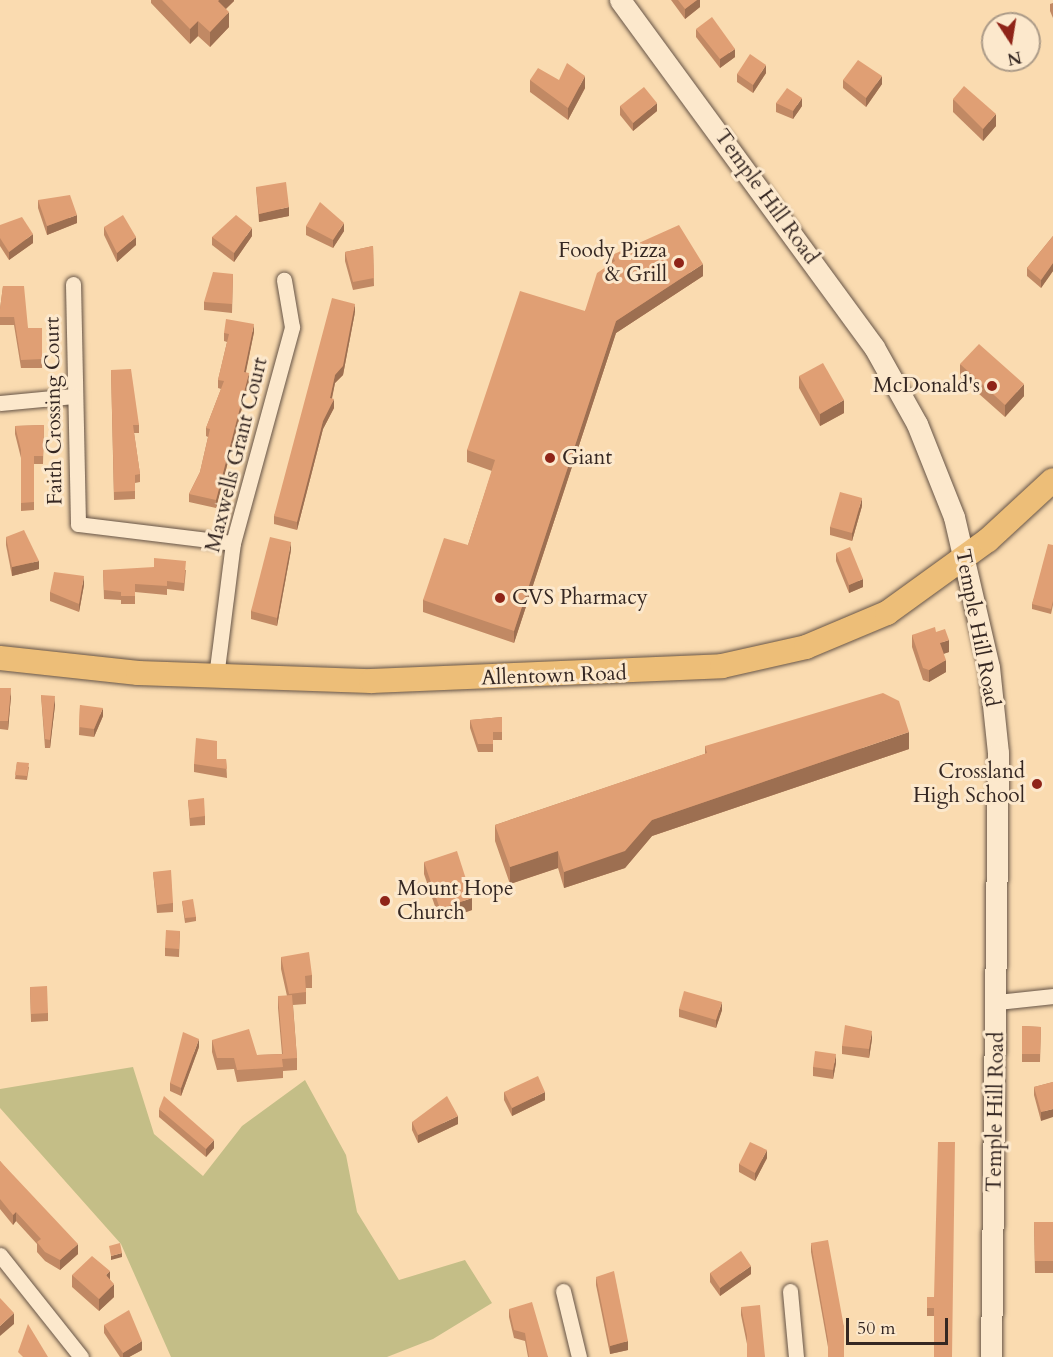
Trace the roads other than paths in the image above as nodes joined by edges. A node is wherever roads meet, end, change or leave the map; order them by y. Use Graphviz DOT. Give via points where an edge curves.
graph roads {
  1 [pos="620,0"];
  2 [pos="284,280"];
  3 [pos="73,284"];
  4 [pos="74,396"];
  5 [pos="0,403"];
  6 [pos="1053,480"];
  7 [pos="233,543"];
  8 [pos="964,558"];
  9 [pos="0,658"];
  10 [pos="216,677"];
  11 [pos="1053,996"];
  12 [pos="998,1002"];
  13 [pos="0,1255"];
  14 [pos="563,1291"];
  15 [pos="790,1291"];
  16 [pos="81,1357"];
  17 [pos="579,1357"];
  18 [pos="796,1357"];
  19 [pos="992,1357"];
  1 -- 8 [label="main road, Temple Hill Road" via="883,362 933,459"];
  2 -- 7 [label="street, Maxwells Grant Court" via="292,327"];
  3 -- 4 [label="street, Faith Crossing Court"];
  4 -- 5 [label="street"];
  4 -- 7 [label="street, Faith Crossing Court" via="78,524"];
  6 -- 8 [label="main road, Allentown Road"];
  7 -- 10 [label="street, Maxwells Grant Court"];
  8 -- 10 [label="main road, Allentown Road" via="926,588 856,628 806,647 722,666 434,680"];
  8 -- 12 [label="main road, Temple Hill Road" via="989,668 997,743"];
  9 -- 10 [label="main road, Allentown Road"];
  11 -- 12 [label="street"];
  12 -- 19 [label="main road, Temple Hill Road"];
  13 -- 16 [label="street"];
  14 -- 17 [label="street"];
  15 -- 18 [label="street"];
}
